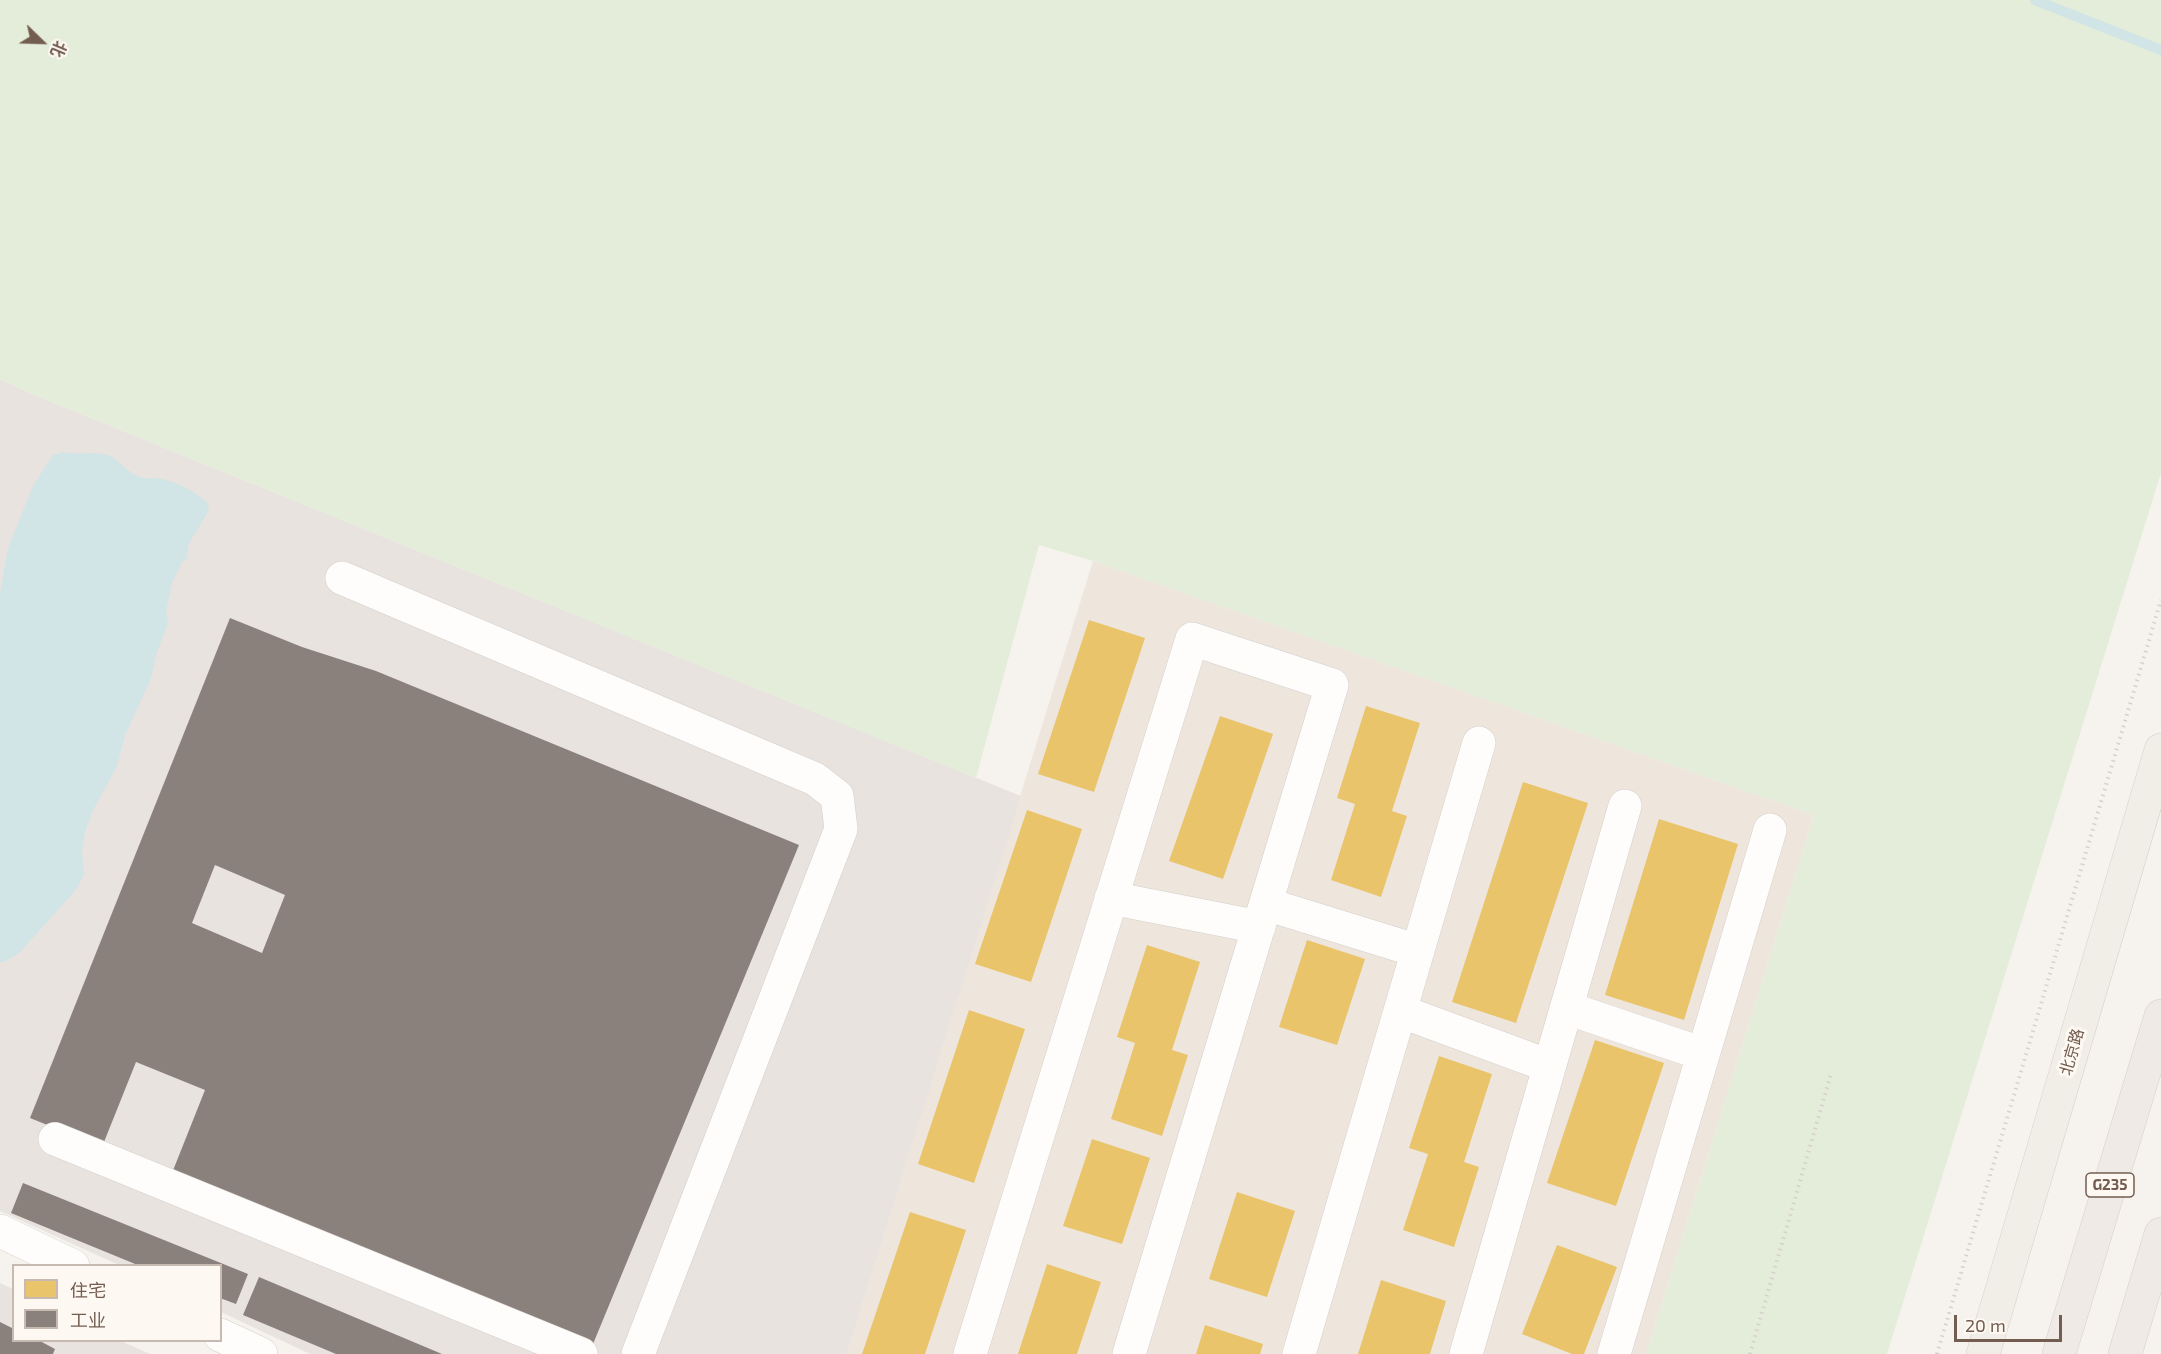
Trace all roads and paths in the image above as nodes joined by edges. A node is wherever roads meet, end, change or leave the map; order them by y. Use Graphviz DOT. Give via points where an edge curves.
graph roads {
  1 [pos="342,578"];
  2 [pos="2161,600"];
  3 [pos="1479,742"];
  4 [pos="2161,750"];
  5 [pos="1625,806"];
  6 [pos="1770,830"];
  7 [pos="1111,898"];
  8 [pos="1262,915"];
  9 [pos="1418,951"];
  10 [pos="1567,1008"];
  11 [pos="1400,1011"];
  12 [pos="2161,1016"];
  13 [pos="1703,1054"];
  14 [pos="1549,1066"];
  15 [pos="1831,1074"];
  16 [pos="55,1139"];
  17 [pos="0,1231"];
  18 [pos="2161,1234"];
  19 [pos="69,1264"];
  20 [pos="222,1336"];
  21 [pos="261,1354"];
  22 [pos="581,1354"];
  23 [pos="638,1354"];
  24 [pos="970,1354"];
  25 [pos="1129,1354"];
  26 [pos="1299,1354"];
  27 [pos="1466,1354"];
  28 [pos="1614,1354"];
  29 [pos="1750,1354"];
  30 [pos="1937,1354"];
  31 [pos="1983,1354"];
  32 [pos="2060,1354"];
  33 [pos="2125,1354"];
  1 -- 23 [label="street" via="815,779 837,796 841,829"];
  2 -- 30 [label="path"];
  3 -- 9 [label="street"];
  4 -- 31 [label="main road, 北京路"];
  5 -- 10 [label="street"];
  6 -- 13 [label="street"];
  7 -- 8 [label="street"];
  7 -- 8 [label="street" via="1192,639 1332,685"];
  7 -- 24 [label="street"];
  8 -- 9 [label="street"];
  8 -- 25 [label="street"];
  9 -- 11 [label="street"];
  10 -- 13 [label="street"];
  10 -- 14 [label="street"];
  11 -- 14 [label="street"];
  11 -- 26 [label="street"];
  12 -- 32 [label="highway, G235"];
  13 -- 28 [label="street"];
  14 -- 27 [label="street"];
  15 -- 29 [label="path"];
  16 -- 22 [label="street"];
  17 -- 19 [label="street"];
  18 -- 33 [label="highway"];
  20 -- 21 [label="street"];
}
